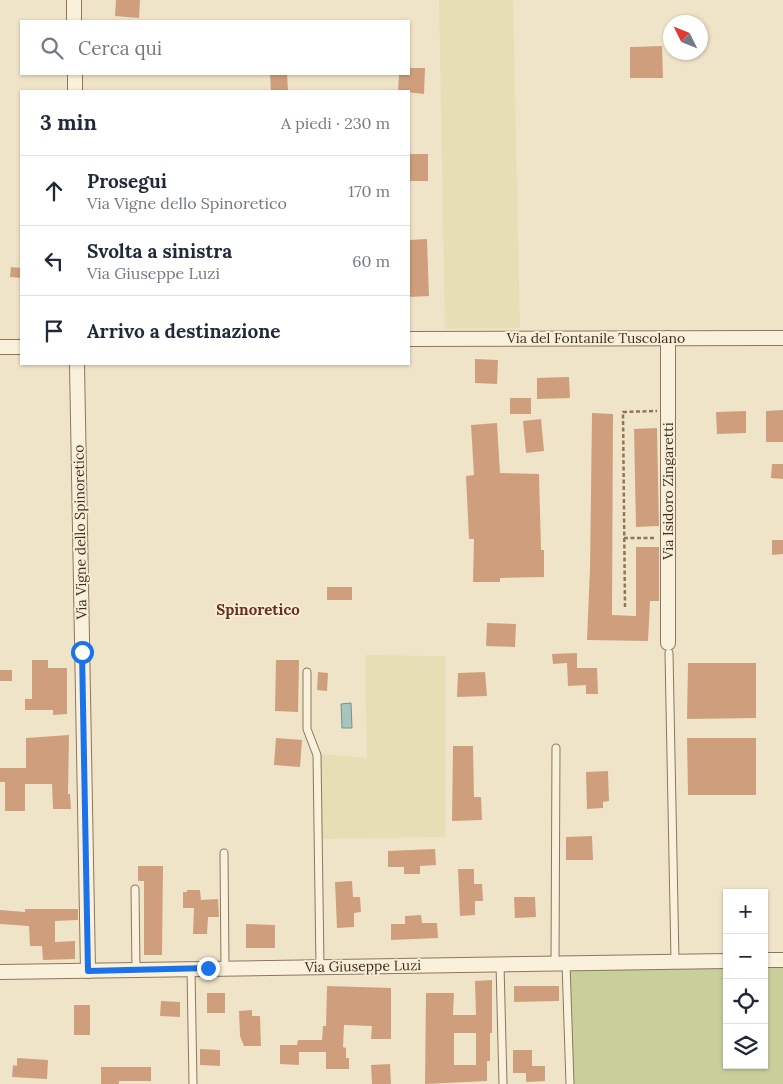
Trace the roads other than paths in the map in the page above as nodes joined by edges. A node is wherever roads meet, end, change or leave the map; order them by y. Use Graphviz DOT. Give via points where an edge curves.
graph roads {
  1 [pos="74,0"];
  2 [pos="74,20"];
  3 [pos="75,75"];
  4 [pos="75,90"];
  5 [pos="668,338"];
  6 [pos="783,338"];
  7 [pos="410,340"];
  8 [pos="0,347"];
  9 [pos="20,347"];
  10 [pos="77,365"];
  11 [pos="669,648"];
  12 [pos="307,672"];
  13 [pos="556,748"];
  14 [pos="224,853"];
  15 [pos="135,889"];
  16 [pos="768,960"];
  17 [pos="783,960"];
  18 [pos="723,961"];
  19 [pos="675,962"];
  20 [pos="561,963"];
  21 [pos="500,964"];
  22 [pos="320,966"];
  23 [pos="225,968"];
  24 [pos="191,969"];
  25 [pos="136,970"];
  26 [pos="88,971"];
  27 [pos="0,972"];
  28 [pos="193,1084"];
  29 [pos="503,1084"];
  30 [pos="570,1084"];
  1 -- 2 [label="street"];
  3 -- 4 [label="street"];
  5 -- 6 [label="street, Via del Fontanile Tuscolano"];
  5 -- 7 [label="street, Via del Fontanile Tuscolano"];
  5 -- 11 [label="street, Via Isidoro Zingaretti"];
  8 -- 9 [label="street"];
  10 -- 26 [label="street, Via Vigne dello Spinoretico"];
  11 -- 19 [label="lane"];
  12 -- 22 [label="lane" via="307,729 317,755"];
  13 -- 20 [label="lane"];
  14 -- 23 [label="lane"];
  15 -- 25 [label="lane"];
  16 -- 17 [label="street"];
  18 -- 19 [label="street, Via Giuseppe Luzi"];
  19 -- 20 [label="street, Via Giuseppe Luzi"];
  20 -- 21 [label="street, Via Giuseppe Luzi"];
  20 -- 30 [label="lane"];
  21 -- 22 [label="street, Via Giuseppe Luzi"];
  21 -- 29 [label="lane"];
  22 -- 23 [label="street, Via Giuseppe Luzi"];
  23 -- 24 [label="street, Via Giuseppe Luzi"];
  24 -- 25 [label="street, Via Giuseppe Luzi"];
  24 -- 28 [label="lane"];
  25 -- 26 [label="street, Via Giuseppe Luzi"];
  26 -- 27 [label="street, Via Giuseppe Luzi"];
}
